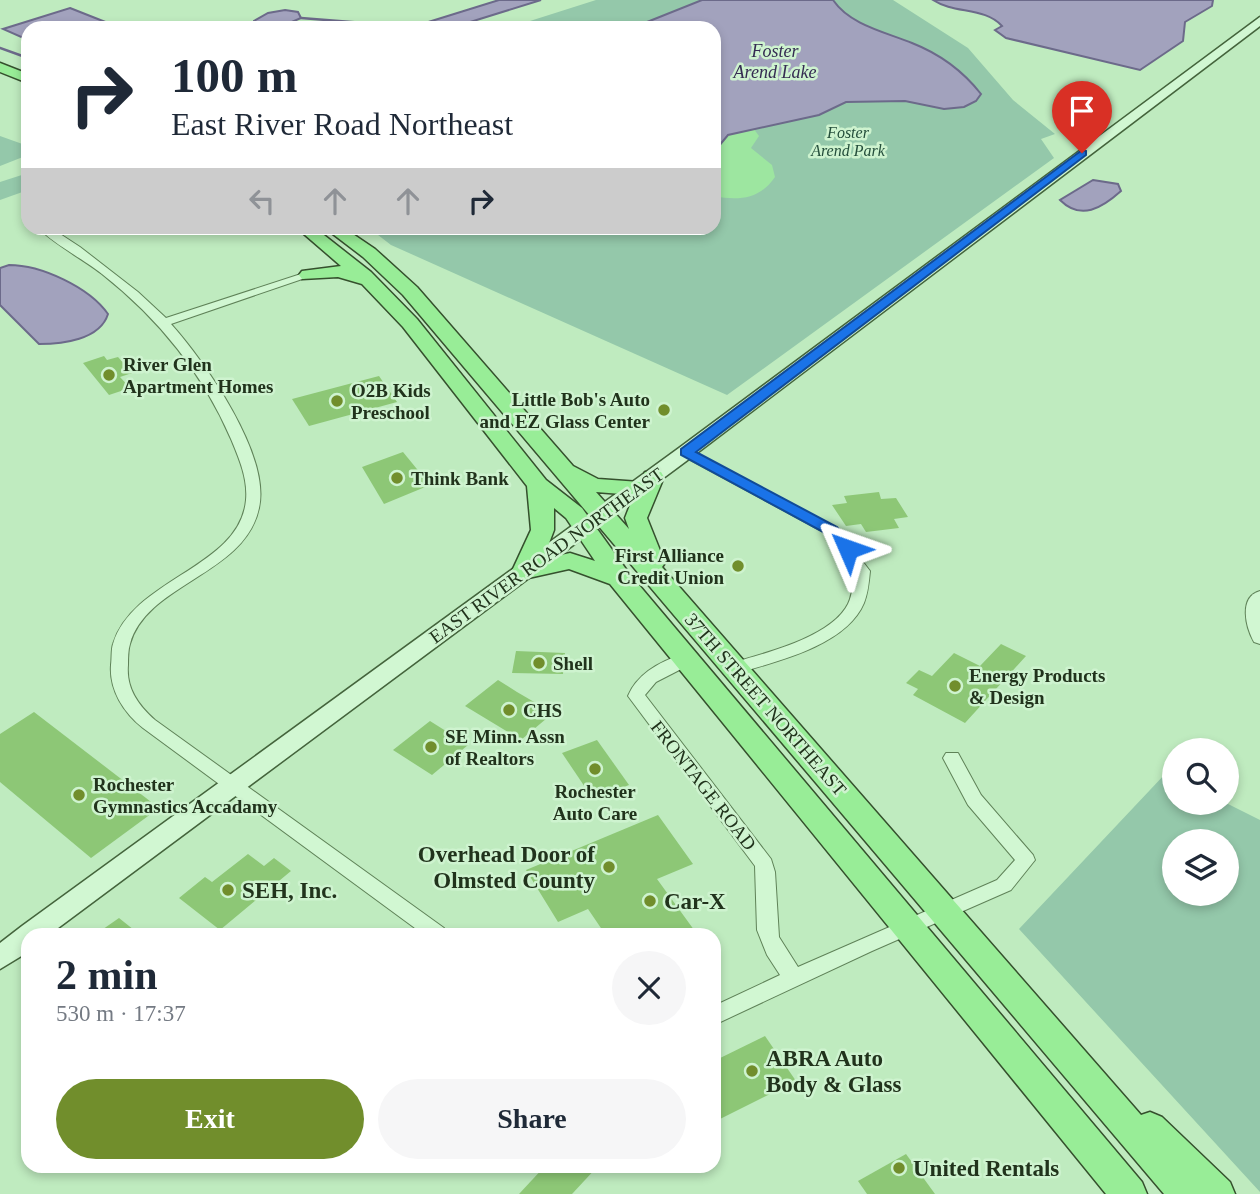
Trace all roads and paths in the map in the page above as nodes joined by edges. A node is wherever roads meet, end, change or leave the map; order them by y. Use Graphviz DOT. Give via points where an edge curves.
graph roads {
  1 [pos="1260,20"];
  2 [pos="0,67"];
  3 [pos="21,79"];
  4 [pos="54,235"];
  5 [pos="330,236"];
  6 [pos="308,275"];
  7 [pos="384,296"];
  8 [pos="166,322"];
  9 [pos="686,452"];
  10 [pos="557,462"];
  11 [pos="645,482"];
  12 [pos="538,485"];
  13 [pos="592,520"];
  14 [pos="524,571"];
  15 [pos="655,574"];
  16 [pos="619,578"];
  17 [pos="1260,596"];
  18 [pos="1260,638"];
  19 [pos="687,659"];
  20 [pos="734,668"];
  21 [pos="952,758"];
  22 [pos="232,784"];
  23 [pos="946,912"];
  24 [pos="40,928"];
  25 [pos="429,928"];
  26 [pos="908,928"];
  27 [pos="21,942"];
  28 [pos="0,958"];
  29 [pos="794,978"];
  30 [pos="721,1013"];
  31 [pos="1040,1021"];
  32 [pos="1011,1052"];
  33 [pos="1111,1194"];
  34 [pos="1129,1194"];
  35 [pos="1187,1194"];
  36 [pos="1217,1194"];
  1 -- 9 [label="street, EAST RIVER ROAD NORTHEAST"];
  2 -- 3 [label="main road"];
  4 -- 8 [label="street" via="121,280"];
  5 -- 6 [label="main road" via="328,261"];
  5 -- 7 [label="main road, 37TH STREET NORTHEAST"];
  5 -- 10 [label="main road, 37TH STREET NORTHEAST" via="369,253 410,291"];
  6 -- 7 [label="main road" via="348,272 365,279"];
  6 -- 8 [label="street"];
  7 -- 12 [label="main road, 37TH STREET NORTHEAST"];
  8 -- 22 [label="street" via="198,362 224,406 251,474 254,500 247,523 231,545 136,618 121,646 120,675 127,702 136,714"];
  9 -- 11 [label="street, EAST RIVER ROAD NORTHEAST"];
  9 -- 20 [label="street" via="832,531 862,571 860,596 852,612 834,628"];
  10 -- 11 [label="main road" via="593,485"];
  10 -- 13 [label="main road, 37TH STREET NORTHEAST"];
  11 -- 13 [label="street, EAST RIVER ROAD NORTHEAST"];
  11 -- 15 [label="main road" via="636,518"];
  12 -- 13 [label="main road, 37TH STREET NORTHEAST" via="574,513"];
  12 -- 14 [label="main road" via="546,523"];
  13 -- 14 [label="street, EAST RIVER ROAD NORTHEAST"];
  13 -- 15 [label="main road, 37TH STREET NORTHEAST"];
  13 -- 16 [label="main road, 37TH STREET NORTHEAST"];
  14 -- 16 [label="main road" via="570,561"];
  14 -- 22 [label="street, EAST RIVER ROAD NORTHEAST"];
  15 -- 20 [label="main road, 37TH STREET NORTHEAST"];
  16 -- 19 [label="main road, 37TH STREET NORTHEAST"];
  17 -- 18 [label="street" via="1253,613"];
  19 -- 26 [label="main road, 37TH STREET NORTHEAST"];
  19 -- 29 [label="street, FRONTAGE ROAD" via="647,679 636,696 764,864 767,931 775,952"];
  20 -- 23 [label="main road, 37TH STREET NORTHEAST"];
  21 -- 23 [label="street" via="974,800 1026,860 1004,885"];
  22 -- 24 [label="street, EAST RIVER ROAD NORTHEAST"];
  22 -- 25 [label="street"];
  23 -- 26 [label="street"];
  23 -- 31 [label="main road, 37TH STREET NORTHEAST"];
  26 -- 29 [label="street"];
  26 -- 32 [label="main road, 37TH STREET NORTHEAST"];
  27 -- 28 [label="street, EAST RIVER ROAD NORTHEAST"];
  29 -- 30 [label="street"];
  31 -- 35 [label="main road, 37TH STREET NORTHEAST"];
  31 -- 36 [label="main road"];
  32 -- 33 [label="main road"];
  32 -- 34 [label="main road, 37TH STREET NORTHEAST"];
}
